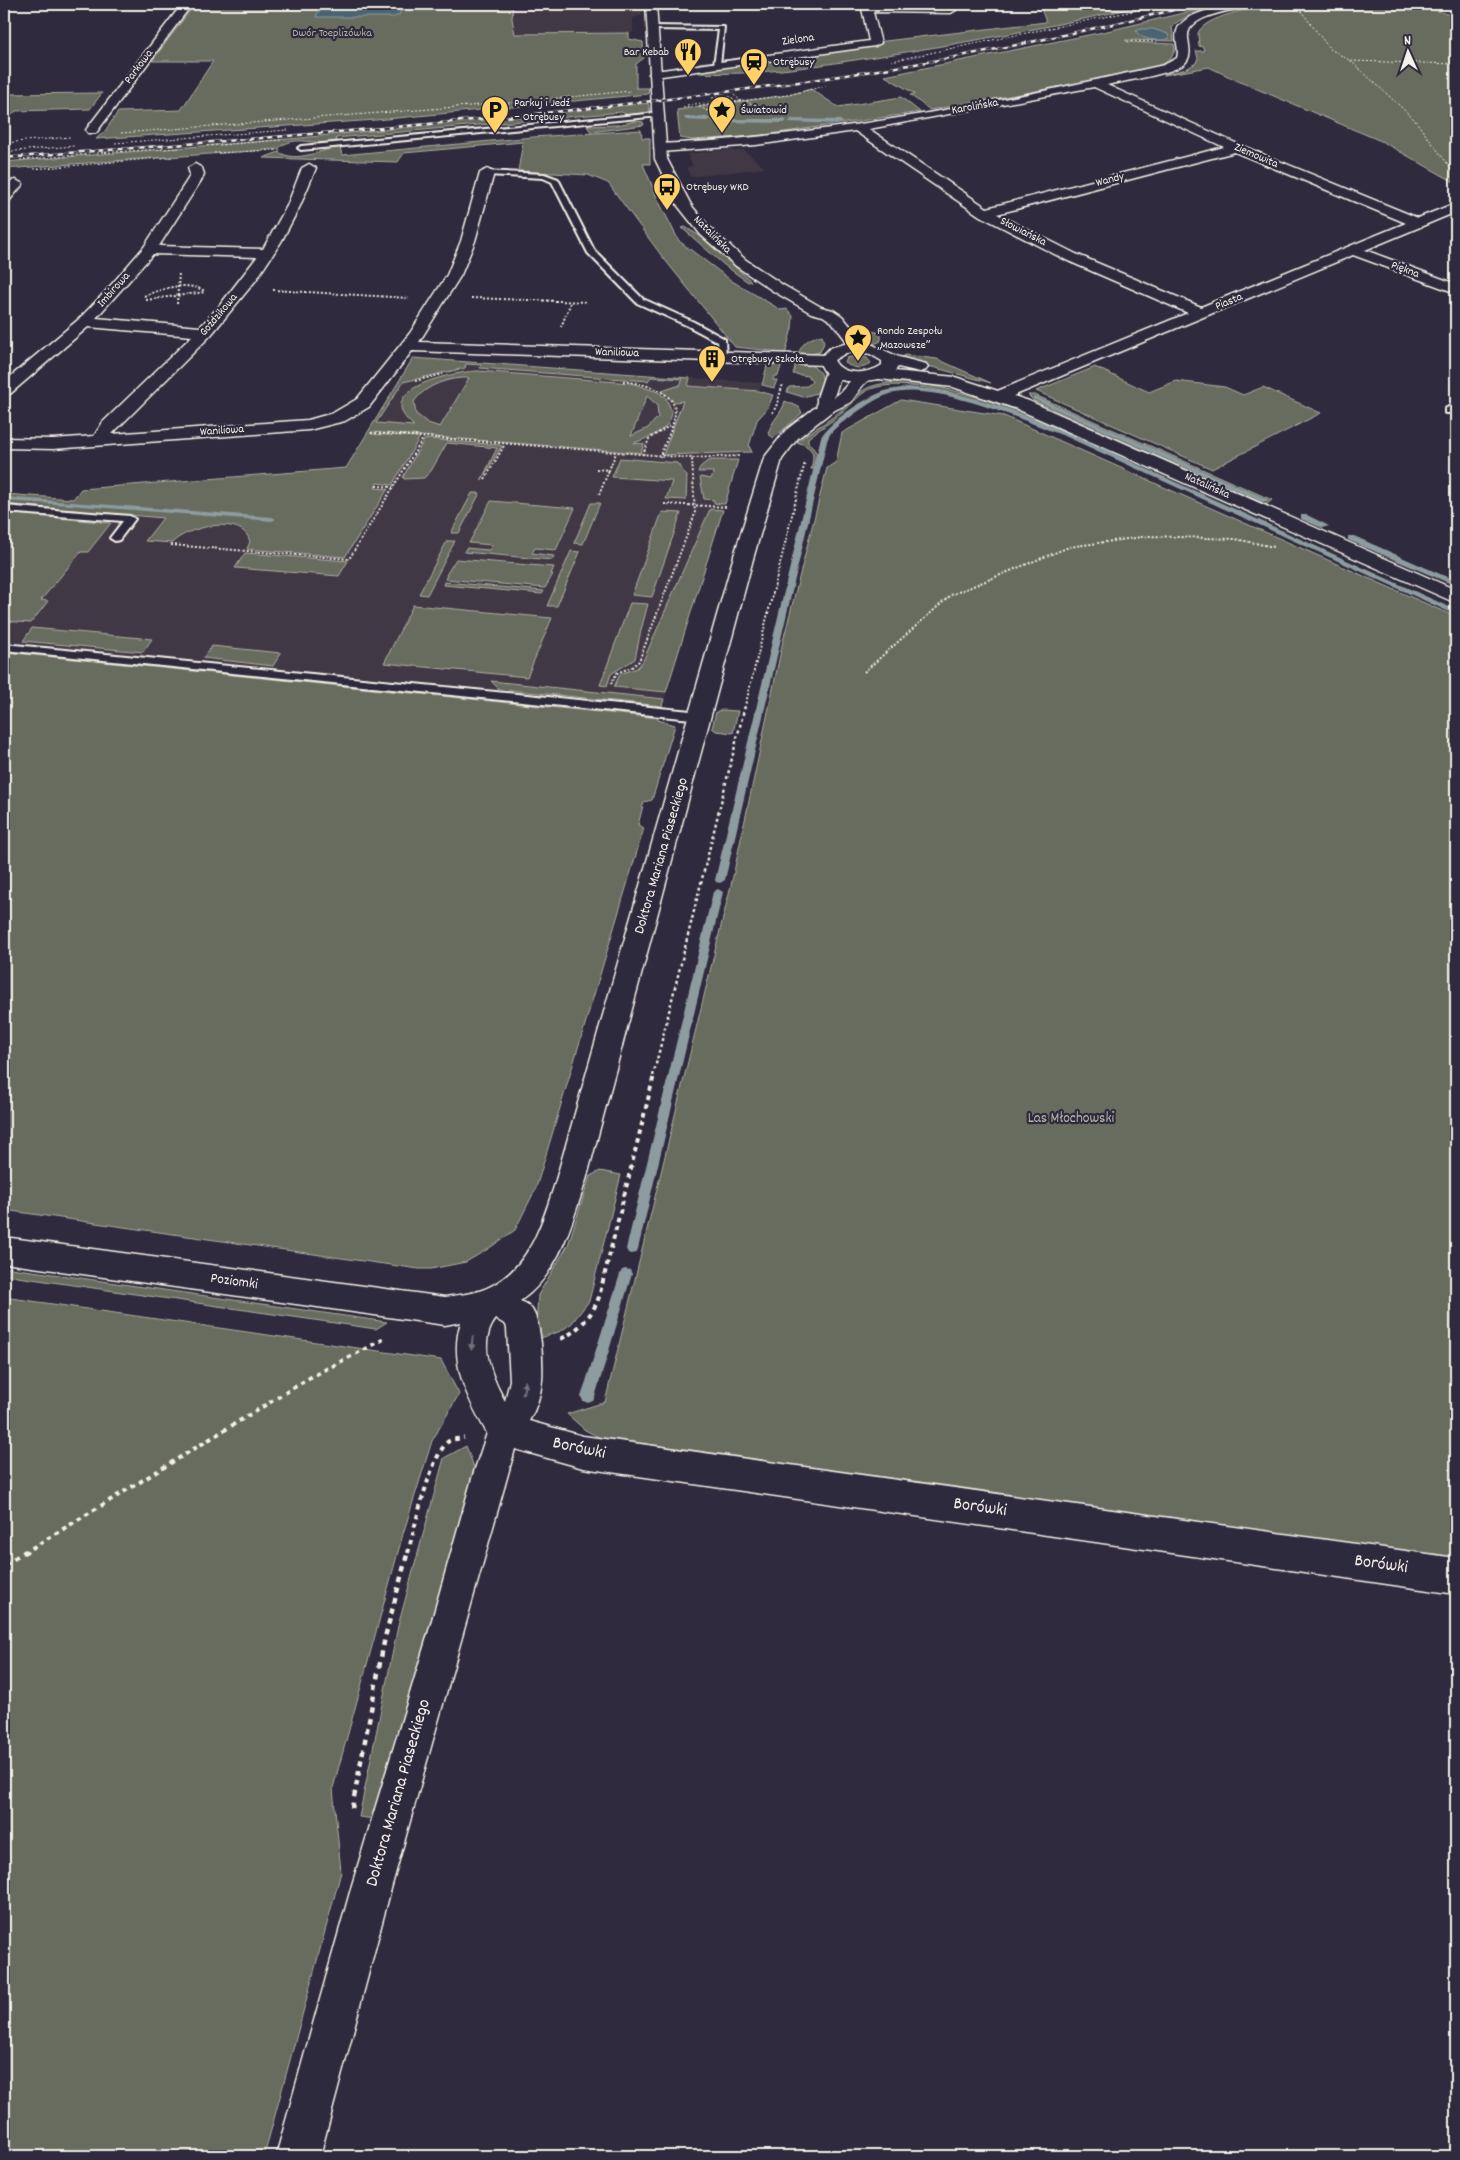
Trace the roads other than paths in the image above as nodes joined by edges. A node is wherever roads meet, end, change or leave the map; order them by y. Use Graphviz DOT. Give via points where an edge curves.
graph roads {
  1 [pos="187,4"];
  2 [pos="651,4"];
  3 [pos="952,4"];
  4 [pos="1248,4"];
  5 [pos="866,6"];
  6 [pos="653,27"];
  7 [pos="717,65"];
  8 [pos="655,74"];
  9 [pos="1096,84"];
  10 [pos="658,116"];
  11 [pos="857,127"];
  12 [pos="91,132"];
  13 [pos="302,148"];
  14 [pos="660,148"];
  15 [pos="1236,148"];
  16 [pos="195,168"];
  17 [pos="309,168"];
  18 [pos="487,173"];
  19 [pos="16,184"];
  20 [pos="4,198"];
  21 [pos="1456,207"];
  22 [pos="985,213"];
  23 [pos="1418,222"];
  24 [pos="149,250"];
  25 [pos="1353,250"];
  26 [pos="266,254"];
  27 [pos="1456,289"];
  28 [pos="816,310"];
  29 [pos="1202,313"];
  30 [pos="84,322"];
  31 [pos="205,332"];
  32 [pos="408,346"];
  33 [pos="864,348"];
  34 [pos="830,350"];
  35 [pos="723,357"];
  36 [pos="889,358"];
  37 [pos="872,375"];
  38 [pos="955,382"];
  39 [pos="4,390"];
  40 [pos="1001,396"];
  41 [pos="825,408"];
  42 [pos="100,440"];
  43 [pos="4,443"];
  44 [pos="4,509"];
  45 [pos="115,538"];
  46 [pos="1456,597"];
  47 [pos="4,647"];
  48 [pos="701,716"];
  49 [pos="4,1250"];
  50 [pos="479,1305"];
  51 [pos="505,1432"];
  52 [pos="1456,1576"];
  53 [pos="298,2156"];
  1 -- 12 [label="street, Parkowa"];
  2 -- 6 [label="street, Natalińska"];
  3 -- 5 [label="street" via="951,10"];
  4 -- 9 [label="street, Karolińska" via="1187,23 1182,31 1184,56 1177,65"];
  5 -- 7 [label="street, Zielona" via="875,43"];
  6 -- 7 [label="lane" via="722,28"];
  6 -- 8 [label="street, Natalińska"];
  7 -- 8 [label="street, Zielona"];
  8 -- 10 [label="street, Natalińska"];
  9 -- 11 [label="street, Karolińska"];
  9 -- 15 [label="street, Ziemowita"];
  10 -- 13 [label="lane"];
  10 -- 14 [label="street, Natalińska"];
  11 -- 14 [label="street, Karolińska" via="757,142"];
  11 -- 22 [label="street, Słowiańska"];
  14 -- 28 [label="street, Natalińska" via="662,165 706,232 757,276"];
  15 -- 22 [label="street, Wandy"];
  15 -- 23 [label="street, Ziemowita"];
  16 -- 24 [label="street, Imbirowa" via="195,179"];
  17 -- 26 [label="street, Goździkowa" via="290,212"];
  18 -- 32 [label="street, Waniliowa" via="468,241 454,275"];
  18 -- 35 [label="lane" via="544,176 555,181 591,251 640,301 722,341"];
  19 -- 20 [label="street"];
  21 -- 23 [label="street, Piasta"];
  22 -- 29 [label="street, Słowiańska" via="1072,257"];
  23 -- 25 [label="street, Piasta"];
  24 -- 26 [label="street"];
  24 -- 30 [label="street, Imbirowa"];
  25 -- 27 [label="street, Piękna"];
  25 -- 29 [label="street, Piasta"];
  26 -- 31 [label="street, Goździkowa"];
  28 -- 33 [label="street, Natalińska" via="837,318 856,343"];
  28 -- 34 [label="street" via="815,316"];
  29 -- 40 [label="street, Piasta"];
  30 -- 31 [label="street"];
  30 -- 39 [label="street, Imbirowa"];
  31 -- 42 [label="street, Goździkowa" via="109,426"];
  32 -- 35 [label="street, Waniliowa"];
  32 -- 42 [label="street, Waniliowa" via="364,403 331,420 309,425"];
  33 -- 34 [label="street"];
  33 -- 36 [label="street"];
  34 -- 35 [label="street, Waniliowa" via="790,359"];
  34 -- 37 [label="street" via="848,376"];
  34 -- 41 [label="street" via="833,378 824,399"];
  36 -- 37 [label="street" via="890,367"];
  36 -- 38 [label="street, Natalińska" via="948,375"];
  37 -- 38 [label="street, Natalińska"];
  37 -- 41 [label="street, Doktora Mariana Piaseckiego" via="857,382 844,398"];
  38 -- 40 [label="street, Natalińska"];
  40 -- 46 [label="street, Natalińska" via="1080,428"];
  41 -- 48 [label="street, Doktora Mariana Piaseckiego" via="787,438 773,458"];
  42 -- 43 [label="street, Waniliowa" via="33,445"];
  44 -- 45 [label="lane" via="130,519"];
  47 -- 48 [label="lane"];
  48 -- 50 [label="street, Doktora Mariana Piaseckiego" via="558,1222 537,1265 514,1289"];
  49 -- 50 [label="street, Poziomki" via="418,1308 445,1310"];
  50 -- 51 [label="street, Doktora Mariana Piaseckiego, one-way" via="471,1348 472,1361 482,1394"];
  51 -- 50 [label="street, Doktora Mariana Piaseckiego, one-way" via="520,1406 526,1370 519,1316"];
  51 -- 52 [label="street, Borówki" via="583,1452"];
  51 -- 53 [label="street, Doktora Mariana Piaseckiego" via="372,1885"];
}
